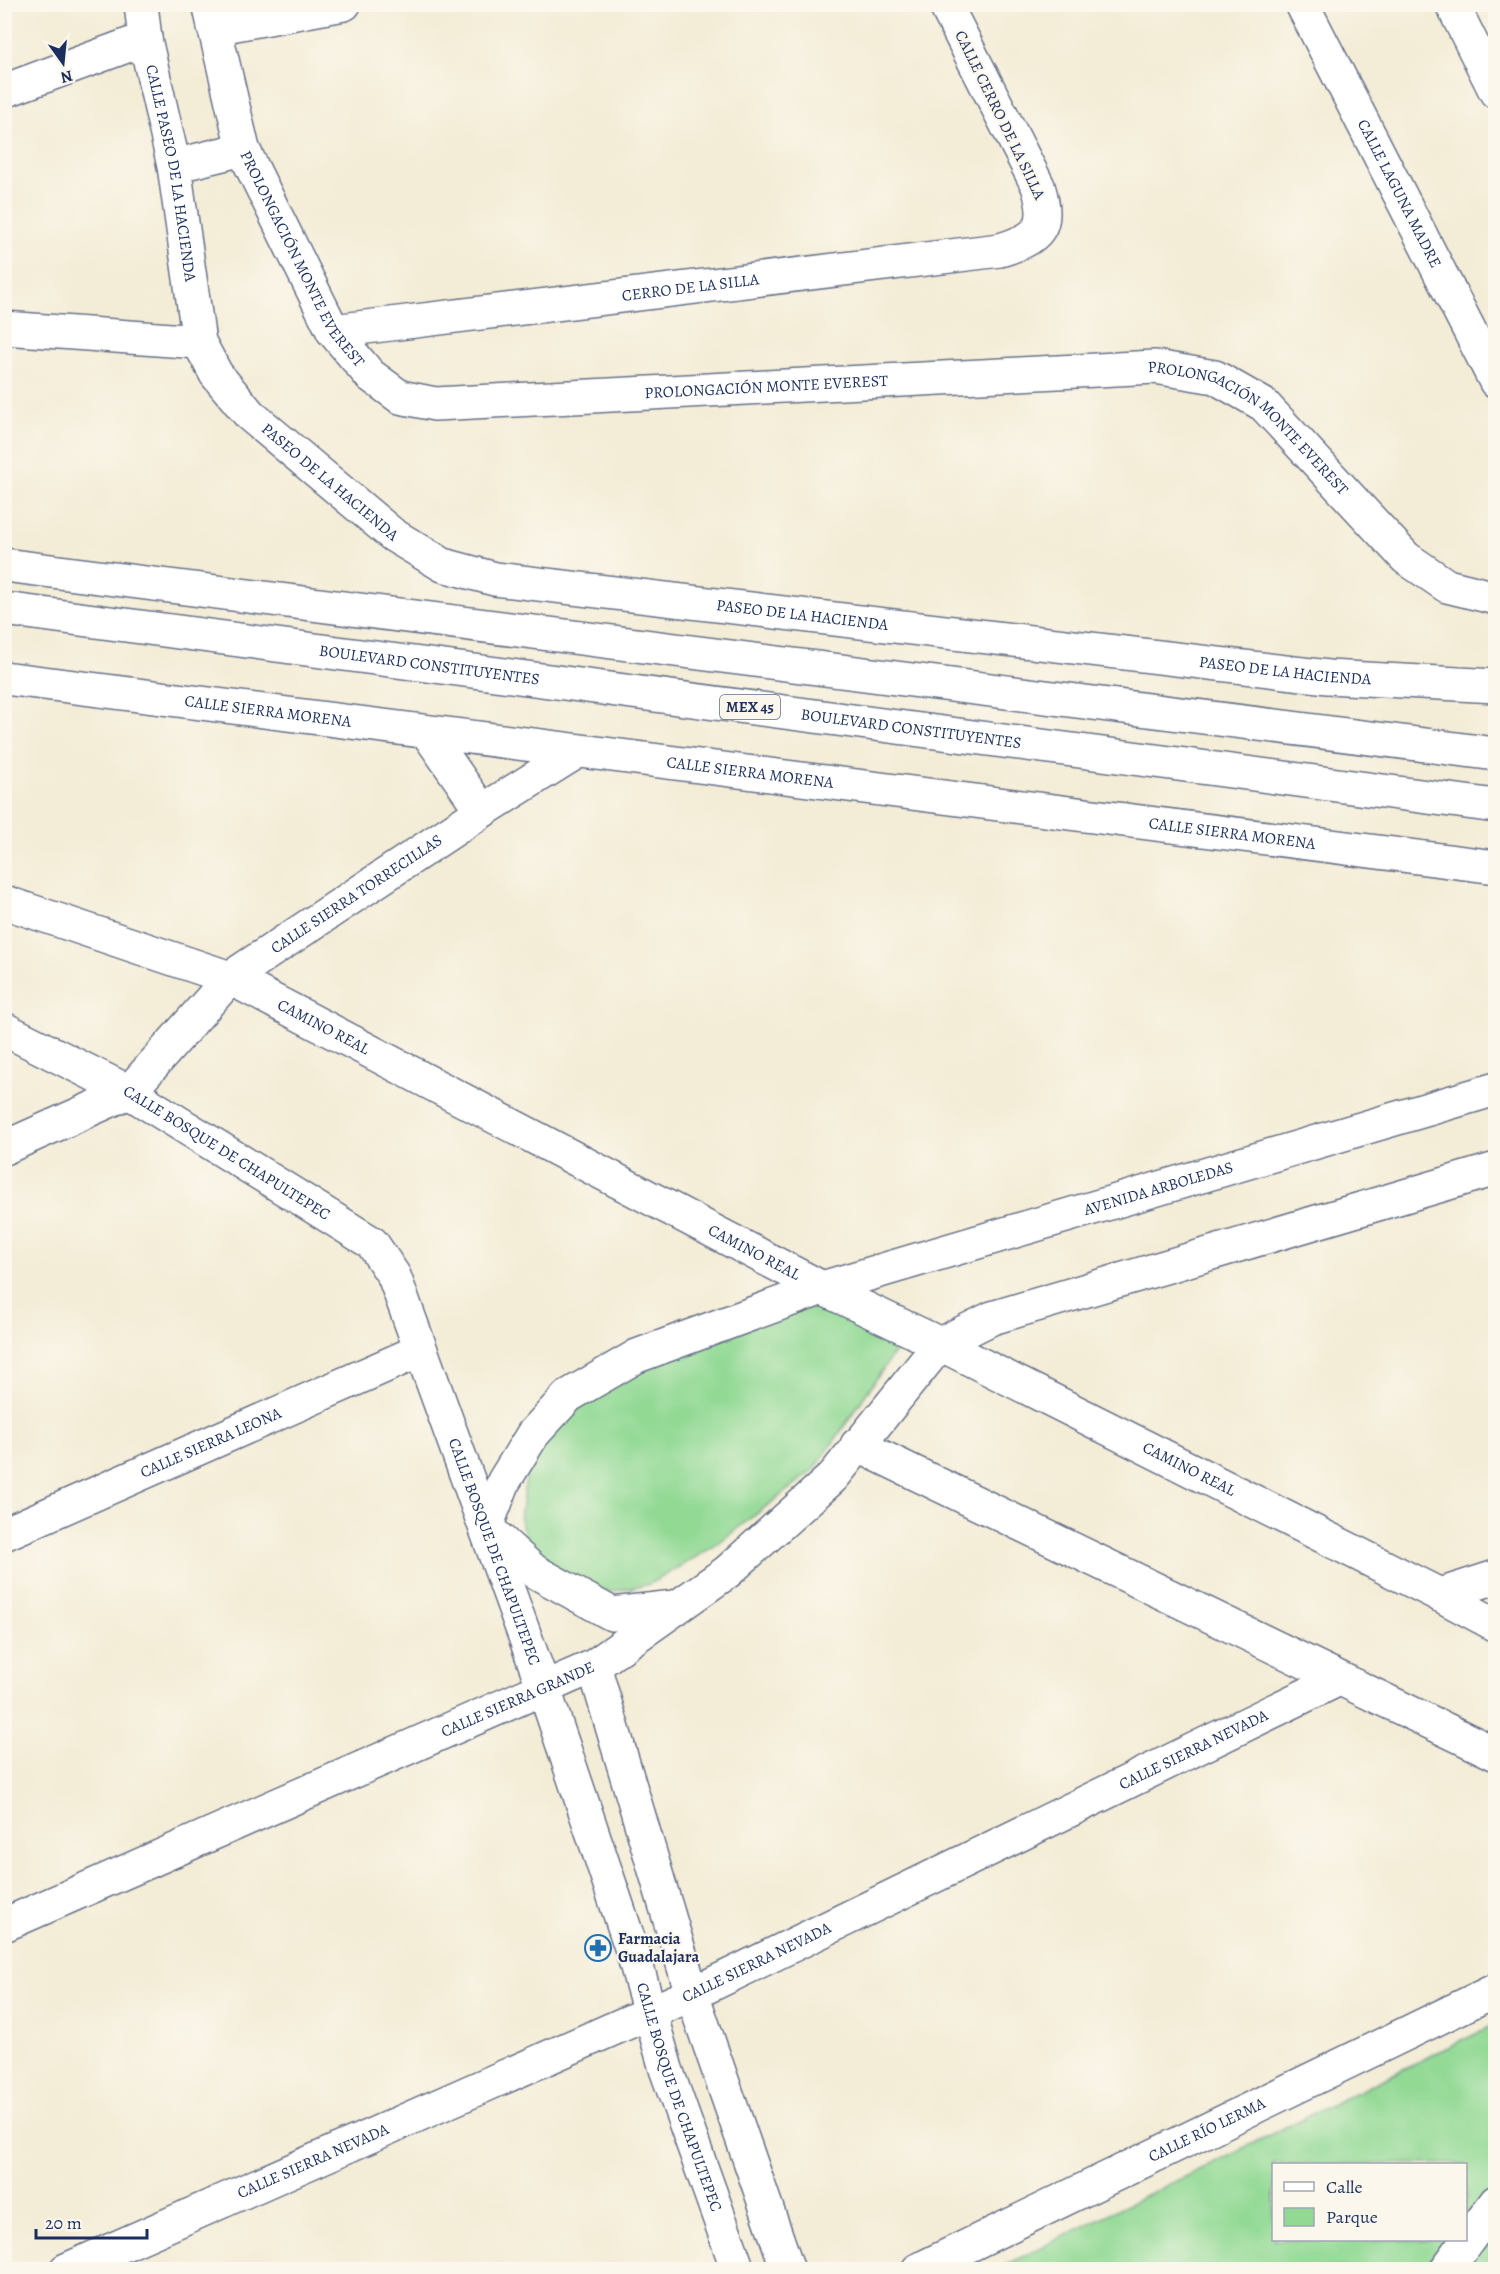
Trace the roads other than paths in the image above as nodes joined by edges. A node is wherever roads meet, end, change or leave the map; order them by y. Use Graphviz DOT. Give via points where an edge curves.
graph roads {
  1 [pos="141,4"];
  2 [pos="344,4"];
  3 [pos="945,4"];
  4 [pos="1302,4"];
  5 [pos="1452,4"];
  6 [pos="212,16"];
  7 [pos="145,39"];
  8 [pos="1485,45"];
  9 [pos="4,91"];
  10 [pos="1496,92"];
  11 [pos="243,148"];
  12 [pos="174,166"];
  13 [pos="1041,228"];
  14 [pos="4,328"];
  15 [pos="333,331"];
  16 [pos="200,342"];
  17 [pos="1496,382"];
  18 [pos="4,565"];
  19 [pos="1496,597"];
  20 [pos="4,609"];
  21 [pos="4,678"];
  22 [pos="1496,686"];
  23 [pos="428,732"];
  24 [pos="578,751"];
  25 [pos="1496,754"];
  26 [pos="1496,806"];
  27 [pos="482,811"];
  28 [pos="1496,867"];
  29 [pos="4,902"];
  30 [pos="230,978"];
  31 [pos="4,1029"];
  32 [pos="1496,1089"];
  33 [pos="129,1092"];
  34 [pos="4,1148"];
  35 [pos="1496,1169"];
  36 [pos="822,1288"];
  37 [pos="940,1344"];
  38 [pos="419,1351"];
  39 [pos="857,1444"];
  40 [pos="486,1527"];
  41 [pos="4,1534"];
  42 [pos="1496,1577"];
  43 [pos="1440,1595"];
  44 [pos="679,1607"];
  45 [pos="1496,1625"];
  46 [pos="594,1666"];
  47 [pos="1339,1679"];
  48 [pos="543,1686"];
  49 [pos="1496,1754"];
  50 [pos="4,1925"];
  51 [pos="1496,1990"];
  52 [pos="692,1994"];
  53 [pos="650,2012"];
  54 [pos="1496,2202"];
  55 [pos="66,2270"];
  56 [pos="738,2270"];
  57 [pos="788,2270"];
  58 [pos="918,2270"];
  59 [pos="1446,2270"];
  1 -- 7 [label="main road, CALLE PASEO DE LA HACIENDA"];
  2 -- 6 [label="main road"];
  3 -- 13 [label="main road, CALLE CERRO DE LA SILLA" via="1038,186 1044,207"];
  4 -- 17 [label="main road, CALLE LAGUNA MADRE"];
  5 -- 8 [label="main road"];
  6 -- 11 [label="main road, PROLONGACIÓN MONTE EVEREST"];
  7 -- 9 [label="main road"];
  7 -- 12 [label="main road, CALLE PASEO DE LA HACIENDA"];
  8 -- 10 [label="main road"];
  11 -- 12 [label="main road"];
  11 -- 15 [label="main road, PROLONGACIÓN MONTE EVEREST"];
  12 -- 16 [label="main road, CALLE PASEO DE LA HACIENDA"];
  13 -- 15 [label="main road, CERRO DE LA SILLA" via="1026,242 1000,250"];
  14 -- 16 [label="main road"];
  15 -- 19 [label="main road, PROLONGACIÓN MONTE EVEREST" via="370,375 400,397 435,404 1155,367 1215,377 1264,405 1406,558 1447,586"];
  16 -- 22 [label="main road, PASEO DE LA HACIENDA" via="216,374 249,415 393,535 443,565 495,579 1328,677"];
  18 -- 25 [label="main road"];
  20 -- 26 [label="main road, BOULEVARD CONSTITUYENTES / MEX 45"];
  21 -- 23 [label="main road, CALLE SIERRA MORENA"];
  23 -- 24 [label="main road, CALLE SIERRA MORENA"];
  23 -- 27 [label="main road"];
  24 -- 27 [label="main road, CALLE SIERRA TORRECILLAS"];
  24 -- 28 [label="main road, CALLE SIERRA MORENA"];
  27 -- 30 [label="main road, CALLE SIERRA TORRECILLAS"];
  29 -- 30 [label="main road, CAMINO REAL"];
  30 -- 33 [label="main road, CALLE SIERRA TORRECILLAS"];
  30 -- 36 [label="main road, CAMINO REAL"];
  31 -- 33 [label="main road, CALLE BOSQUE DE CHAPULTEPEC"];
  32 -- 36 [label="main road, AVENIDA ARBOLEDAS"];
  33 -- 34 [label="main road"];
  33 -- 38 [label="main road, CALLE BOSQUE DE CHAPULTEPEC" via="372,1243 394,1276"];
  35 -- 37 [label="main road" via="992,1318"];
  36 -- 37 [label="main road, CAMINO REAL"];
  36 -- 40 [label="main road" via="637,1356 568,1396 527,1443 504,1481"];
  37 -- 39 [label="main road, CALLE SIERRA GRANDE"];
  37 -- 43 [label="main road, CAMINO REAL"];
  38 -- 40 [label="main road, CALLE BOSQUE DE CHAPULTEPEC"];
  38 -- 41 [label="main road, CALLE SIERRA LEONA"];
  39 -- 44 [label="main road, CALLE SIERRA GRANDE" via="833,1477 727,1572"];
  39 -- 47 [label="main road"];
  40 -- 44 [label="main road" via="534,1571 612,1614"];
  40 -- 48 [label="main road, CALLE BOSQUE DE CHAPULTEPEC"];
  42 -- 43 [label="main road"];
  43 -- 45 [label="main road, CAMINO REAL"];
  44 -- 46 [label="main road, CALLE SIERRA GRANDE"];
  46 -- 48 [label="main road, CALLE SIERRA GRANDE"];
  46 -- 52 [label="main road"];
  47 -- 49 [label="main road"];
  47 -- 52 [label="main road, CALLE SIERRA NEVADA"];
  48 -- 50 [label="main road, CALLE SIERRA GRANDE"];
  48 -- 53 [label="main road, CALLE BOSQUE DE CHAPULTEPEC"];
  51 -- 58 [label="main road, CALLE RÍO LERMA"];
  52 -- 53 [label="main road, CALLE SIERRA NEVADA"];
  52 -- 57 [label="main road"];
  53 -- 55 [label="main road, CALLE SIERRA NEVADA"];
  53 -- 56 [label="main road, CALLE BOSQUE DE CHAPULTEPEC" via="666,2069"];
  54 -- 59 [label="main road"];
}
